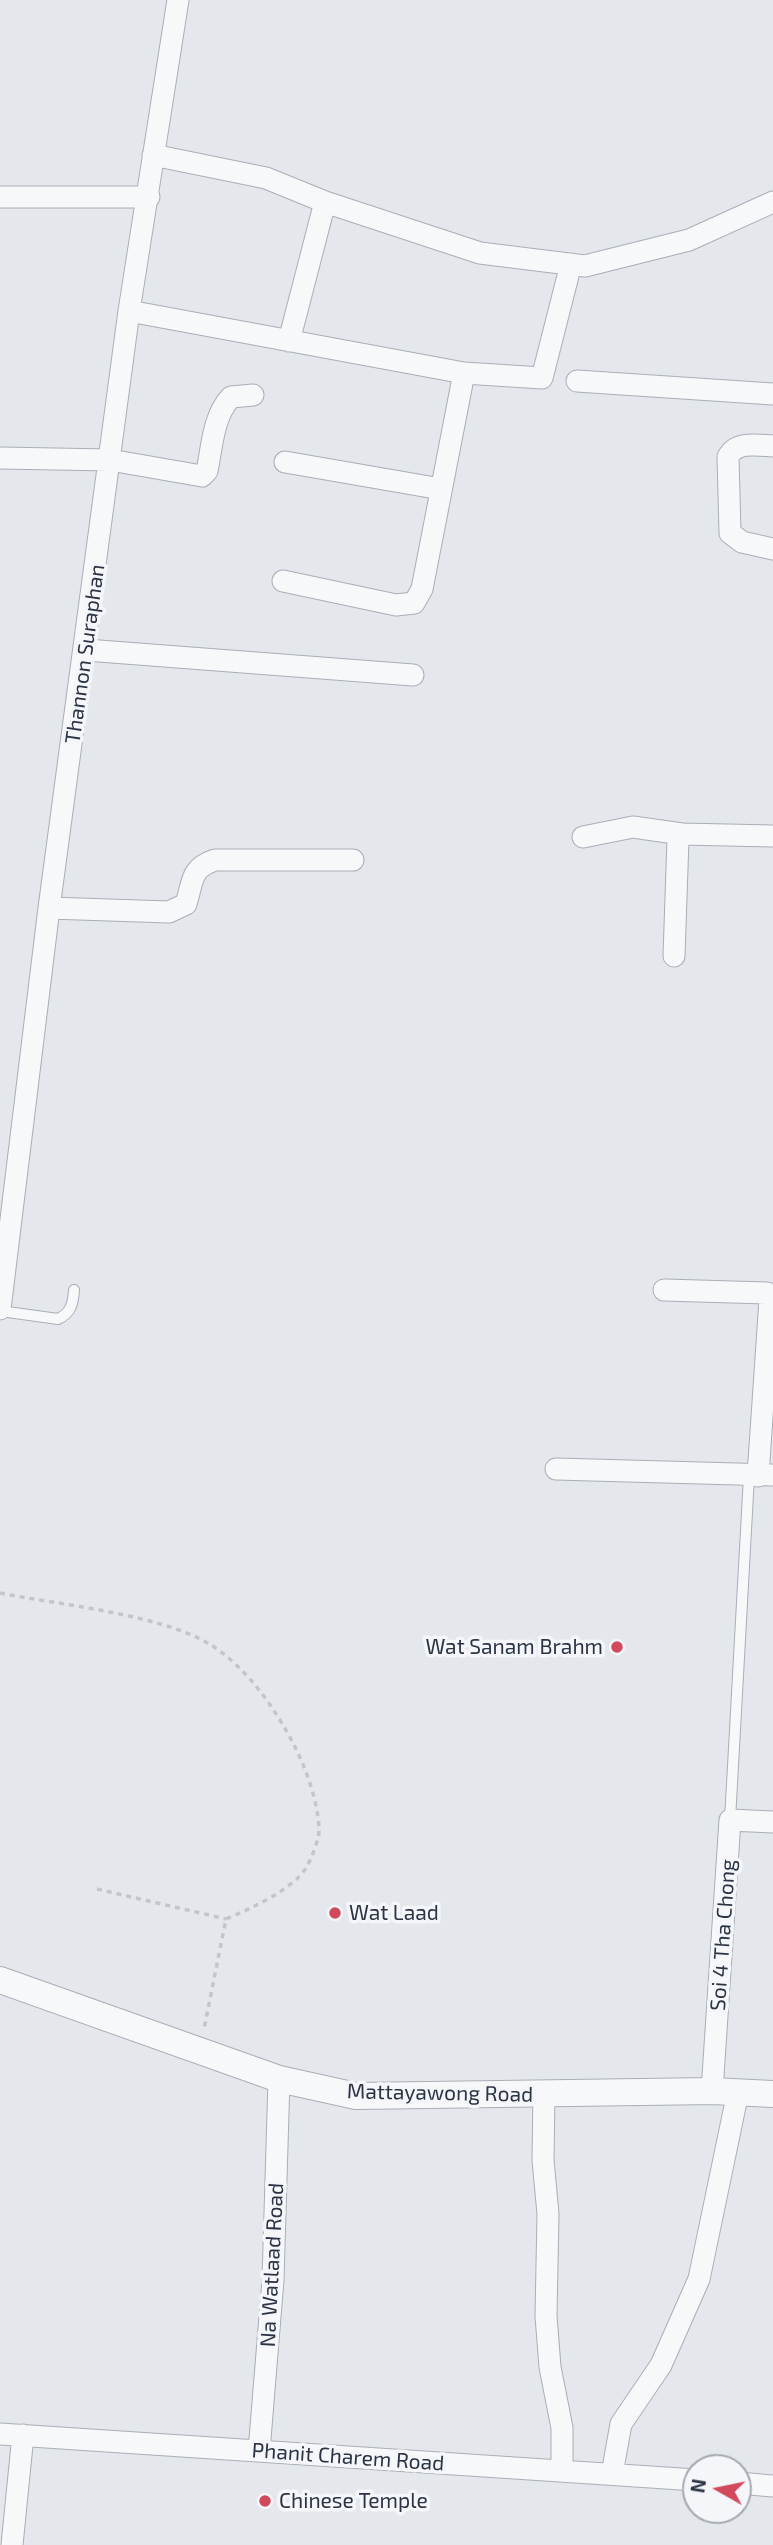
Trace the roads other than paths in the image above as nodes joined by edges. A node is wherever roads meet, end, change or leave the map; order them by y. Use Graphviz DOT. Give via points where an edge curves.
graph roads {
  1 [pos="178,0"];
  2 [pos="153,155"];
  3 [pos="0,197"];
  4 [pos="149,197"];
  5 [pos="325,202"];
  6 [pos="773,202"];
  7 [pos="571,264"];
  8 [pos="129,311"];
  9 [pos="289,341"];
  10 [pos="464,373"];
  11 [pos="577,381"];
  12 [pos="773,394"];
  13 [pos="253,395"];
  14 [pos="773,446"];
  15 [pos="0,458"];
  16 [pos="110,460"];
  17 [pos="285,462"];
  18 [pos="441,489"];
  19 [pos="773,549"];
  20 [pos="283,582"];
  21 [pos="86,650"];
  22 [pos="413,675"];
  23 [pos="682,834"];
  24 [pos="773,836"];
  25 [pos="583,837"];
  26 [pos="353,860"];
  27 [pos="49,908"];
  28 [pos="674,956"];
  29 [pos="74,1290"];
  30 [pos="664,1290"];
  31 [pos="0,1310"];
  32 [pos="556,1469"];
  33 [pos="760,1476"];
  34 [pos="730,1820"];
  35 [pos="773,1822"];
  36 [pos="0,1980"];
  37 [pos="279,2078"];
  38 [pos="712,2091"];
  39 [pos="738,2092"];
  40 [pos="544,2094"];
  41 [pos="773,2094"];
  42 [pos="0,2434"];
  43 [pos="23,2435"];
  44 [pos="260,2451"];
  45 [pos="562,2471"];
  46 [pos="612,2474"];
  47 [pos="682,2479"];
  48 [pos="752,2484"];
  49 [pos="773,2486"];
  50 [pos="12,2545"];
  1 -- 2 [label="street, Thannon Suraphan"];
  2 -- 4 [label="street, Thannon Suraphan"];
  2 -- 5 [label="street" via="266,178"];
  3 -- 4 [label="street"];
  4 -- 8 [label="street, Thannon Suraphan"];
  5 -- 7 [label="street" via="480,253"];
  5 -- 9 [label="street"];
  6 -- 7 [label="street" via="689,240 585,266"];
  7 -- 10 [label="street" via="542,379"];
  8 -- 9 [label="street"];
  8 -- 16 [label="street, Thannon Suraphan"];
  9 -- 10 [label="street"];
  10 -- 18 [label="street"];
  11 -- 12 [label="street"];
  13 -- 16 [label="street" via="231,397 225,403 205,475"];
  14 -- 19 [label="street" via="739,446 729,457 730,533 742,542"];
  15 -- 16 [label="street"];
  16 -- 21 [label="street, Thannon Suraphan"];
  17 -- 18 [label="street"];
  18 -- 20 [label="street" via="422,589 414,603 396,605"];
  21 -- 22 [label="street"];
  21 -- 27 [label="street, Thannon Suraphan"];
  23 -- 24 [label="street"];
  23 -- 25 [label="street" via="633,827"];
  23 -- 28 [label="street" via="678,839"];
  26 -- 27 [label="street" via="215,860 196,869 186,904 169,912"];
  27 -- 31 [label="street, Thannon Suraphan"];
  29 -- 31 [label="lane" via="72,1306 58,1319"];
  30 -- 33 [label="street" via="767,1293 770,1298"];
  32 -- 33 [label="street"];
  33 -- 34 [label="lane"];
  34 -- 35 [label="street"];
  34 -- 38 [label="street, Soi 4 Tha Chong"];
  36 -- 37 [label="street, Mattayawong Road"];
  37 -- 40 [label="street, Mattayawong Road" via="356,2096"];
  37 -- 44 [label="street, Na Watlaad Road" via="273,2280"];
  38 -- 39 [label="street, Mattayawong Road"];
  38 -- 40 [label="street, Mattayawong Road"];
  39 -- 41 [label="street, Mattayawong Road"];
  39 -- 46 [label="street" via="699,2279 661,2365 621,2424"];
  40 -- 45 [label="street" via="545,2316 562,2428"];
  42 -- 43 [label="street, Phanit Charem Road"];
  43 -- 44 [label="street, Phanit Charem Road"];
  43 -- 50 [label="street"];
  44 -- 45 [label="street, Phanit Charem Road"];
  45 -- 46 [label="street, Phanit Charem Road"];
  46 -- 47 [label="street, Phanit Charem Road"];
  48 -- 49 [label="street"];
}
